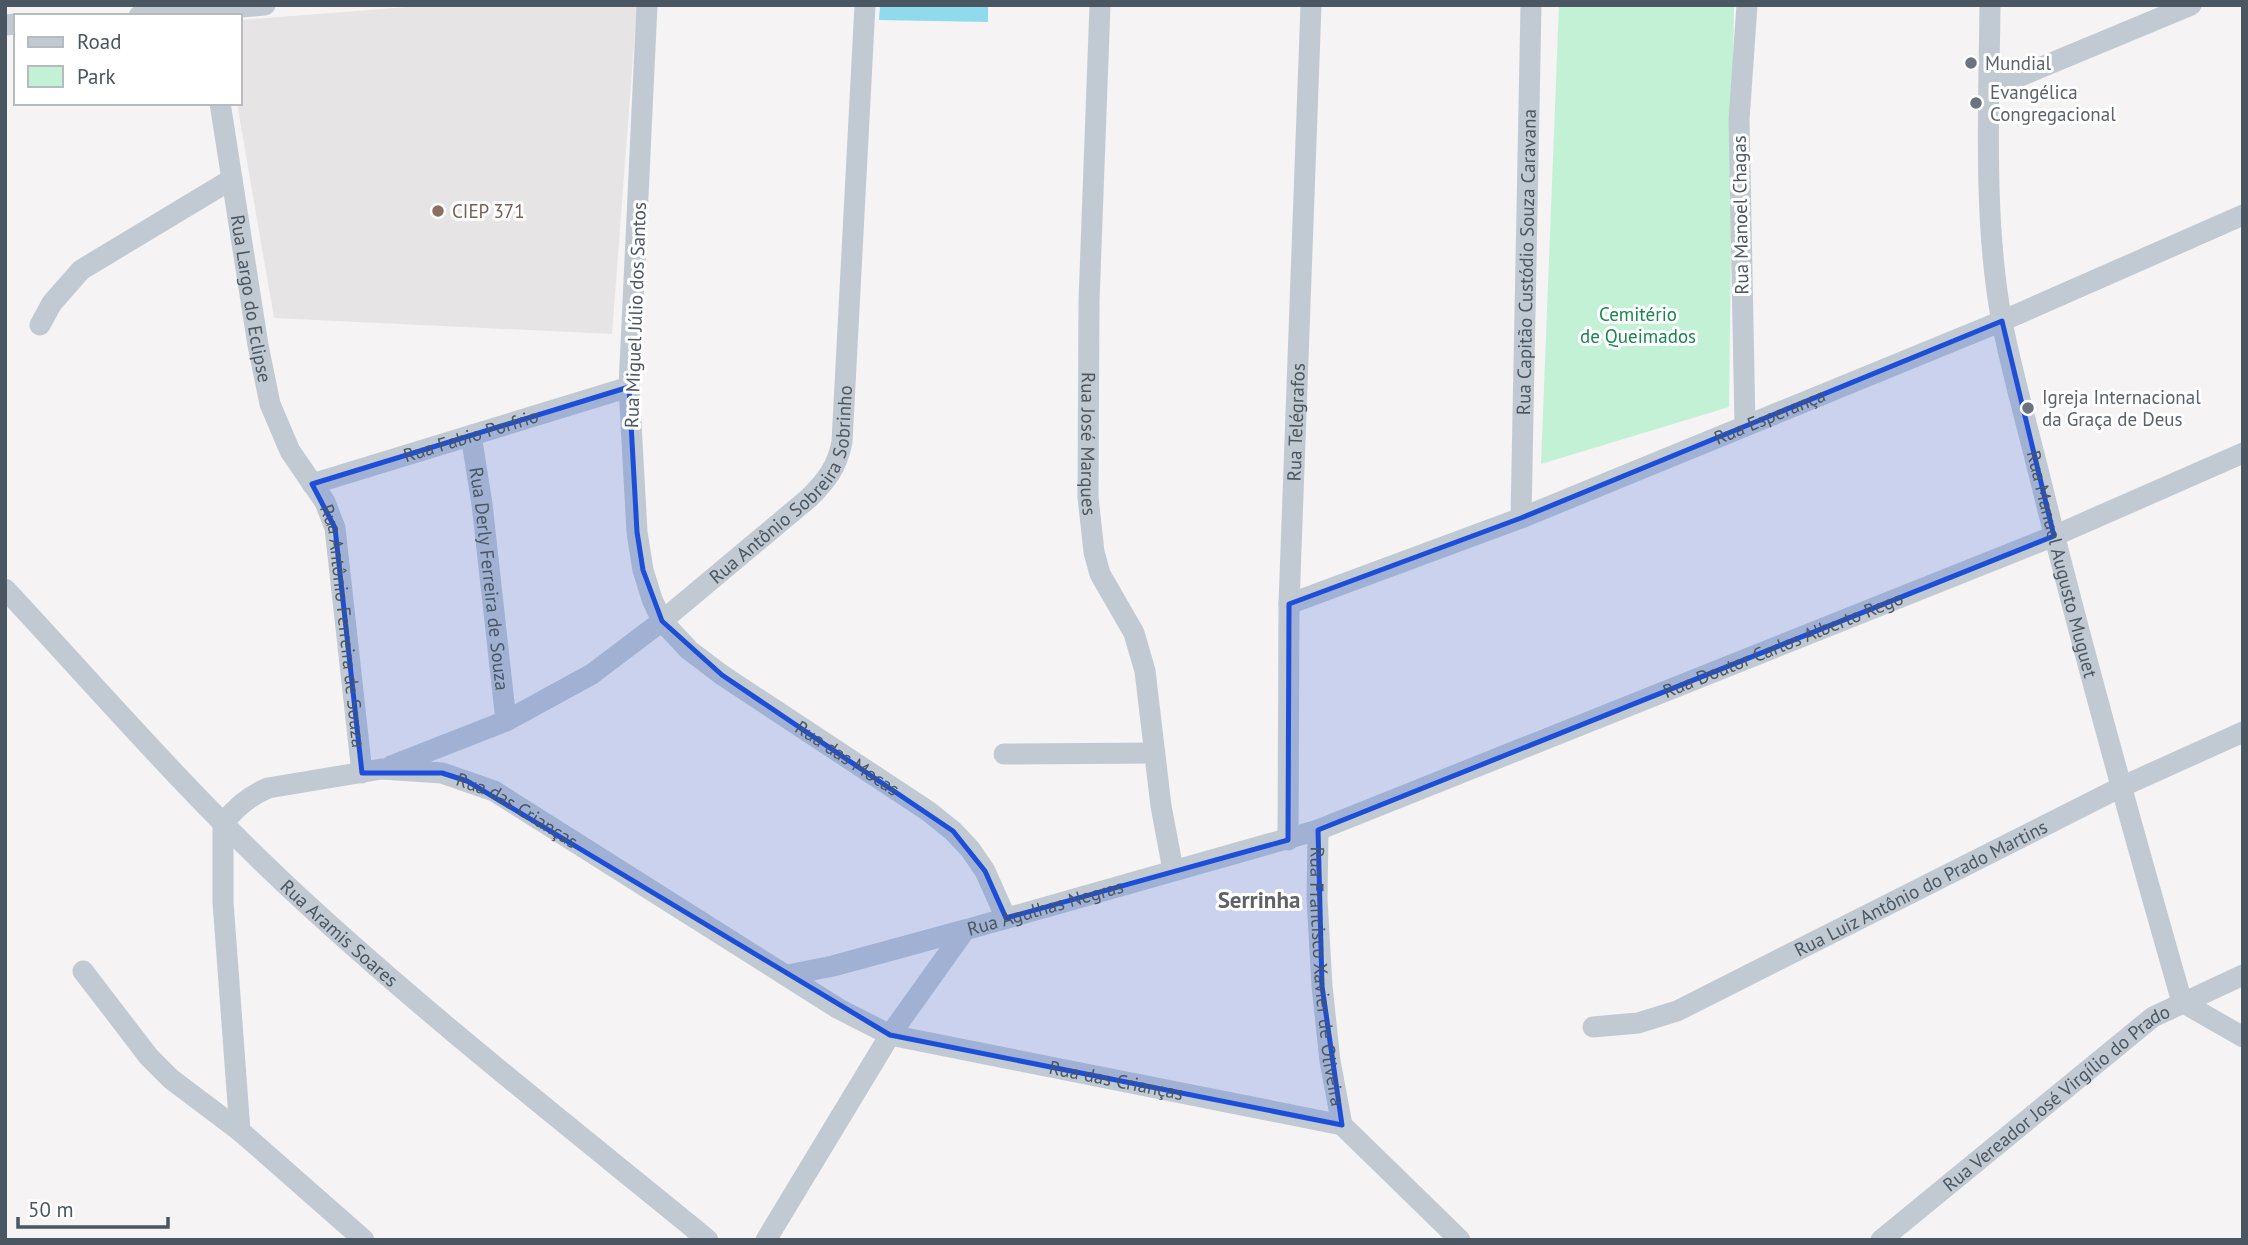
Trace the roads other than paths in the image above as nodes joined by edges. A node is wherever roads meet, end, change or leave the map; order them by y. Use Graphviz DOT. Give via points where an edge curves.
graph roads {
  1 [pos="265,5"];
  2 [pos="647,5"];
  3 [pos="865,5"];
  4 [pos="1100,5"];
  5 [pos="1311,5"];
  6 [pos="1531,5"];
  7 [pos="1747,5"];
  8 [pos="1990,5"];
  9 [pos="2191,5"];
  10 [pos="206,13"];
  11 [pos="184,14"];
  12 [pos="1989,89"];
  13 [pos="220,105"];
  14 [pos="232,179"];
  15 [pos="2243,215"];
  16 [pos="2002,321"];
  17 [pos="40,325"];
  18 [pos="629,387"];
  19 [pos="1745,426"];
  20 [pos="471,435"];
  21 [pos="2243,453"];
  22 [pos="312,484"];
  23 [pos="1521,518"];
  24 [pos="2054,536"];
  25 [pos="5,589"];
  26 [pos="1289,604"];
  27 [pos="662,621"];
  28 [pos="506,722"];
  29 [pos="2243,732"];
  30 [pos="1154,753"];
  31 [pos="1004,754"];
  32 [pos="372,771"];
  33 [pos="2120,788"];
  34 [pos="223,823"];
  35 [pos="1318,830"];
  36 [pos="1288,840"];
  37 [pos="1173,870"];
  38 [pos="1006,918"];
  39 [pos="965,930"];
  40 [pos="83,971"];
  41 [pos="788,975"];
  42 [pos="2243,975"];
  43 [pos="2182,1002"];
  44 [pos="1593,1027"];
  45 [pos="890,1035"];
  46 [pos="2243,1037"];
  47 [pos="1342,1125"];
  48 [pos="240,1131"];
  49 [pos="364,1240"];
  50 [pos="708,1240"];
  51 [pos="766,1240"];
  52 [pos="1460,1240"];
  53 [pos="1881,1240"];
  1 -- 10 [label="street"];
  2 -- 18 [label="street, Rua Miguel Júlio dos Santos"];
  3 -- 27 [label="street, Rua Antônio Sobreira Sobrinho" via="838,461 809,498"];
  4 -- 30 [label="street, Rua José Marques" via="1089,300 1089,508 1100,574 1140,649"];
  5 -- 26 [label="street, Rua Telégrafos"];
  6 -- 23 [label="street, Rua Capitão Custódio Souza Caravana"];
  7 -- 19 [label="street, Rua Manoel Chagas" via="1739,120"];
  8 -- 12 [label="street, Rua Manuel Augusto Muguet"];
  9 -- 12 [label="street"];
  10 -- 11 [label="street"];
  12 -- 16 [label="street, Rua Manuel Augusto Muguet" via="1993,239"];
  13 -- 14 [label="street, Rua Largo do Eclipse"];
  14 -- 17 [label="street" via="81,270 52,303"];
  14 -- 22 [label="street, Rua Largo do Eclipse" via="270,404 290,451"];
  15 -- 16 [label="street, Rua Esperança"];
  16 -- 19 [label="street, Rua Esperança"];
  16 -- 24 [label="street, Rua Manuel Augusto Muguet"];
  18 -- 20 [label="street, Rua Fabio Porfrio"];
  18 -- 27 [label="street, Rua Miguel Júlio dos Santos" via="637,532 643,570"];
  19 -- 23 [label="street, Rua Esperança"];
  20 -- 22 [label="street, Rua Fabio Porfrio"];
  20 -- 28 [label="street, Rua Derly Ferreira de Souza"];
  21 -- 24 [label="street, Rua Doutor Carlos Alberto Rego"];
  22 -- 32 [label="street, Rua Antônio Ferreira de Souza" via="335,528"];
  23 -- 26 [label="street, Rua Esperança"];
  24 -- 33 [label="street, Rua Manuel Augusto Muguet"];
  24 -- 35 [label="street, Rua Doutor Carlos Alberto Rego"];
  25 -- 34 [label="street, Rua Aramis Soares"];
  26 -- 36 [label="street, Rua Telégrafos"];
  27 -- 28 [label="street, Rua Antônio Sobreira Sobrinho" via="592,674"];
  27 -- 38 [label="street, Rua das Mocas" via="722,675 953,831 985,871"];
  28 -- 32 [label="street, Rua Antônio Sobreira Sobrinho"];
  29 -- 33 [label="street, Rua Luiz Antônio do Prado Martins"];
  30 -- 31 [label="street"];
  30 -- 37 [label="street, Rua José Marques"];
  32 -- 34 [label="street, Rua das Crianças" via="268,788 244,801"];
  32 -- 41 [label="street, Rua das Crianças" via="442,774 494,791"];
  33 -- 43 [label="street, Rua Manuel Augusto Muguet"];
  33 -- 44 [label="street, Rua Luiz Antônio do Prado Martins" via="1676,1011 1638,1023"];
  34 -- 48 [label="street" via="223,902"];
  34 -- 50 [label="street, Rua Aramis Soares" via="298,896 467,1043"];
  35 -- 36 [label="street, Rua Agulhas Negras"];
  35 -- 47 [label="street, Rua Francisco Xavier de Oliveira" via="1322,986 1329,1061"];
  36 -- 37 [label="street, Rua Agulhas Negras"];
  37 -- 38 [label="street, Rua Agulhas Negras"];
  38 -- 39 [label="street, Rua Agulhas Negras"];
  39 -- 41 [label="street"];
  39 -- 45 [label="street, Rua Agulhas Negras"];
  40 -- 48 [label="street" via="149,1057 192,1097"];
  41 -- 45 [label="street, Rua das Crianças"];
  42 -- 43 [label="street, Rua Vereador José Virgílio do Prado"];
  43 -- 46 [label="street"];
  43 -- 53 [label="street, Rua Vereador José Virgílio do Prado" via="2130,1035"];
  45 -- 47 [label="street, Rua das Crianças"];
  45 -- 51 [label="street, Rua Agulhas Negras"];
  47 -- 52 [label="street, Rua Francisco Xavier de Oliveira"];
  48 -- 49 [label="street"];
}
